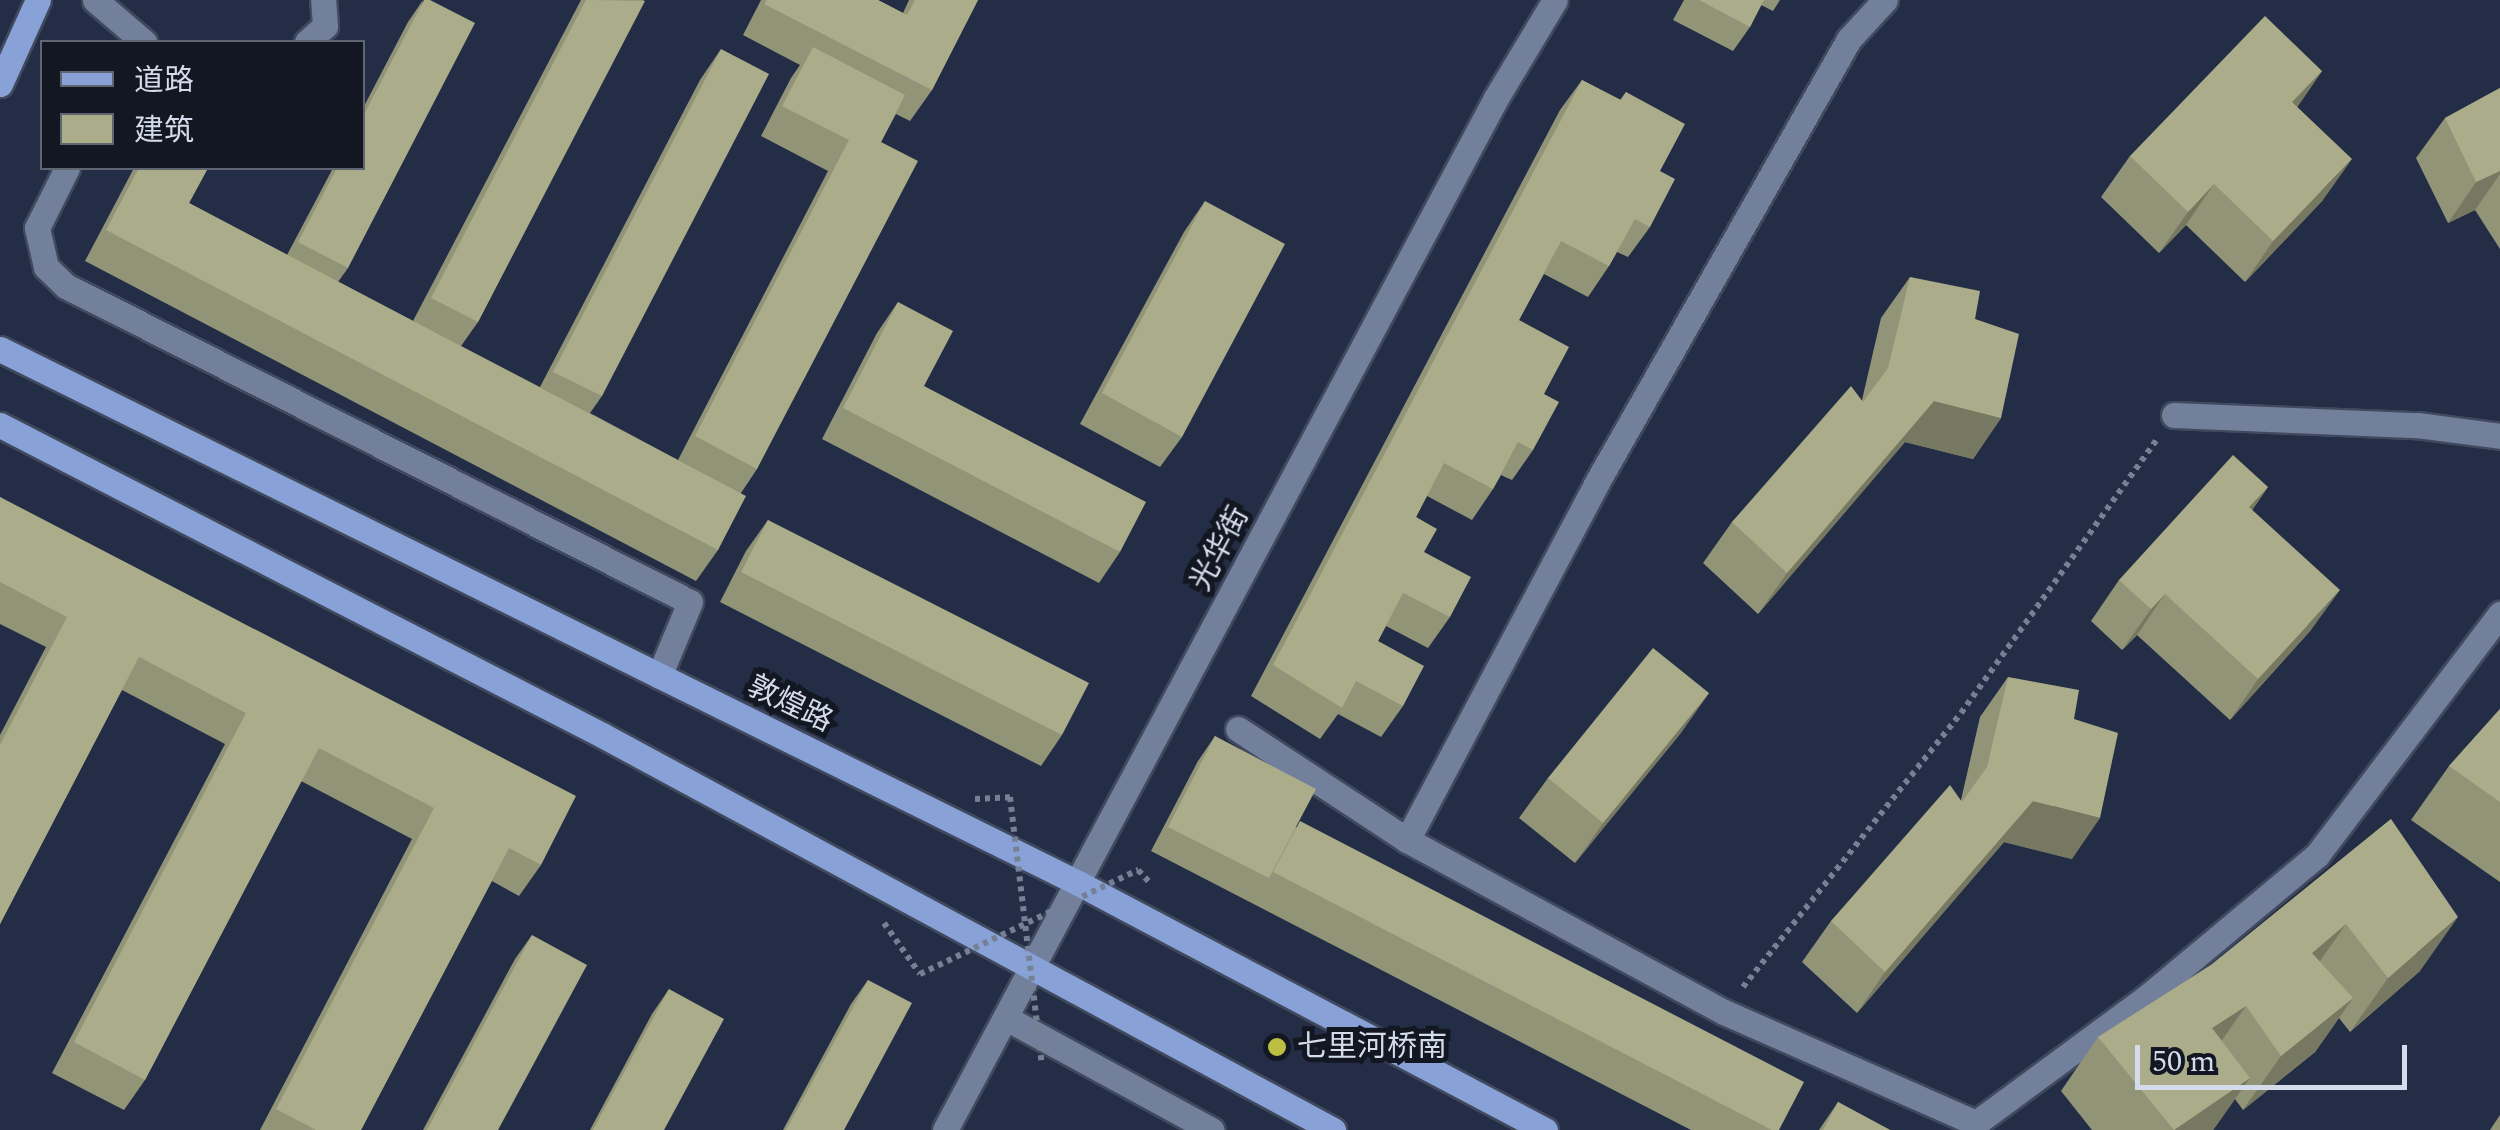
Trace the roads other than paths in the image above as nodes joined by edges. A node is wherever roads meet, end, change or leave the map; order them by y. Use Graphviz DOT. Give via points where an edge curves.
graph roads {
  1 [pos="38,0"];
  2 [pos="95,0"];
  3 [pos="323,0"];
  4 [pos="1555,0"];
  5 [pos="1885,0"];
  6 [pos="136,39"];
  7 [pos="309,40"];
  8 [pos="0,84"];
  9 [pos="66,170"];
  10 [pos="0,348"];
  11 [pos="2174,415"];
  12 [pos="0,425"];
  13 [pos="2500,436"];
  14 [pos="2500,614"];
  15 [pos="660,676"];
  16 [pos="1238,729"];
  17 [pos="1407,840"];
  18 [pos="1080,884"];
  19 [pos="1032,970"];
  20 [pos="1006,1018"];
  21 [pos="945,1130"];
  22 [pos="1211,1130"];
  23 [pos="1333,1130"];
  24 [pos="1545,1130"];
  1 -- 8 [label="main road"];
  2 -- 6 [label="street"];
  3 -- 7 [label="street" via="325,26"];
  4 -- 18 [label="street, 光华街" via="1496,98"];
  5 -- 17 [label="street" via="1849,39 1800,124 1596,484"];
  9 -- 15 [label="street" via="37,228 46,267 66,286 690,602"];
  10 -- 15 [label="main road, 敦煌路"];
  11 -- 13 [label="street" via="2417,425"];
  12 -- 19 [label="main road" via="602,735"];
  14 -- 17 [label="street" via="2317,855 2148,996 1976,1124 1724,1012"];
  15 -- 18 [label="main road, 敦煌路"];
  16 -- 17 [label="street"];
  18 -- 19 [label="street, 光华街"];
  18 -- 24 [label="main road, 敦煌路"];
  19 -- 20 [label="street, 光华街"];
  19 -- 23 [label="main road"];
  20 -- 21 [label="street, 光华街"];
  20 -- 22 [label="street"];
}
